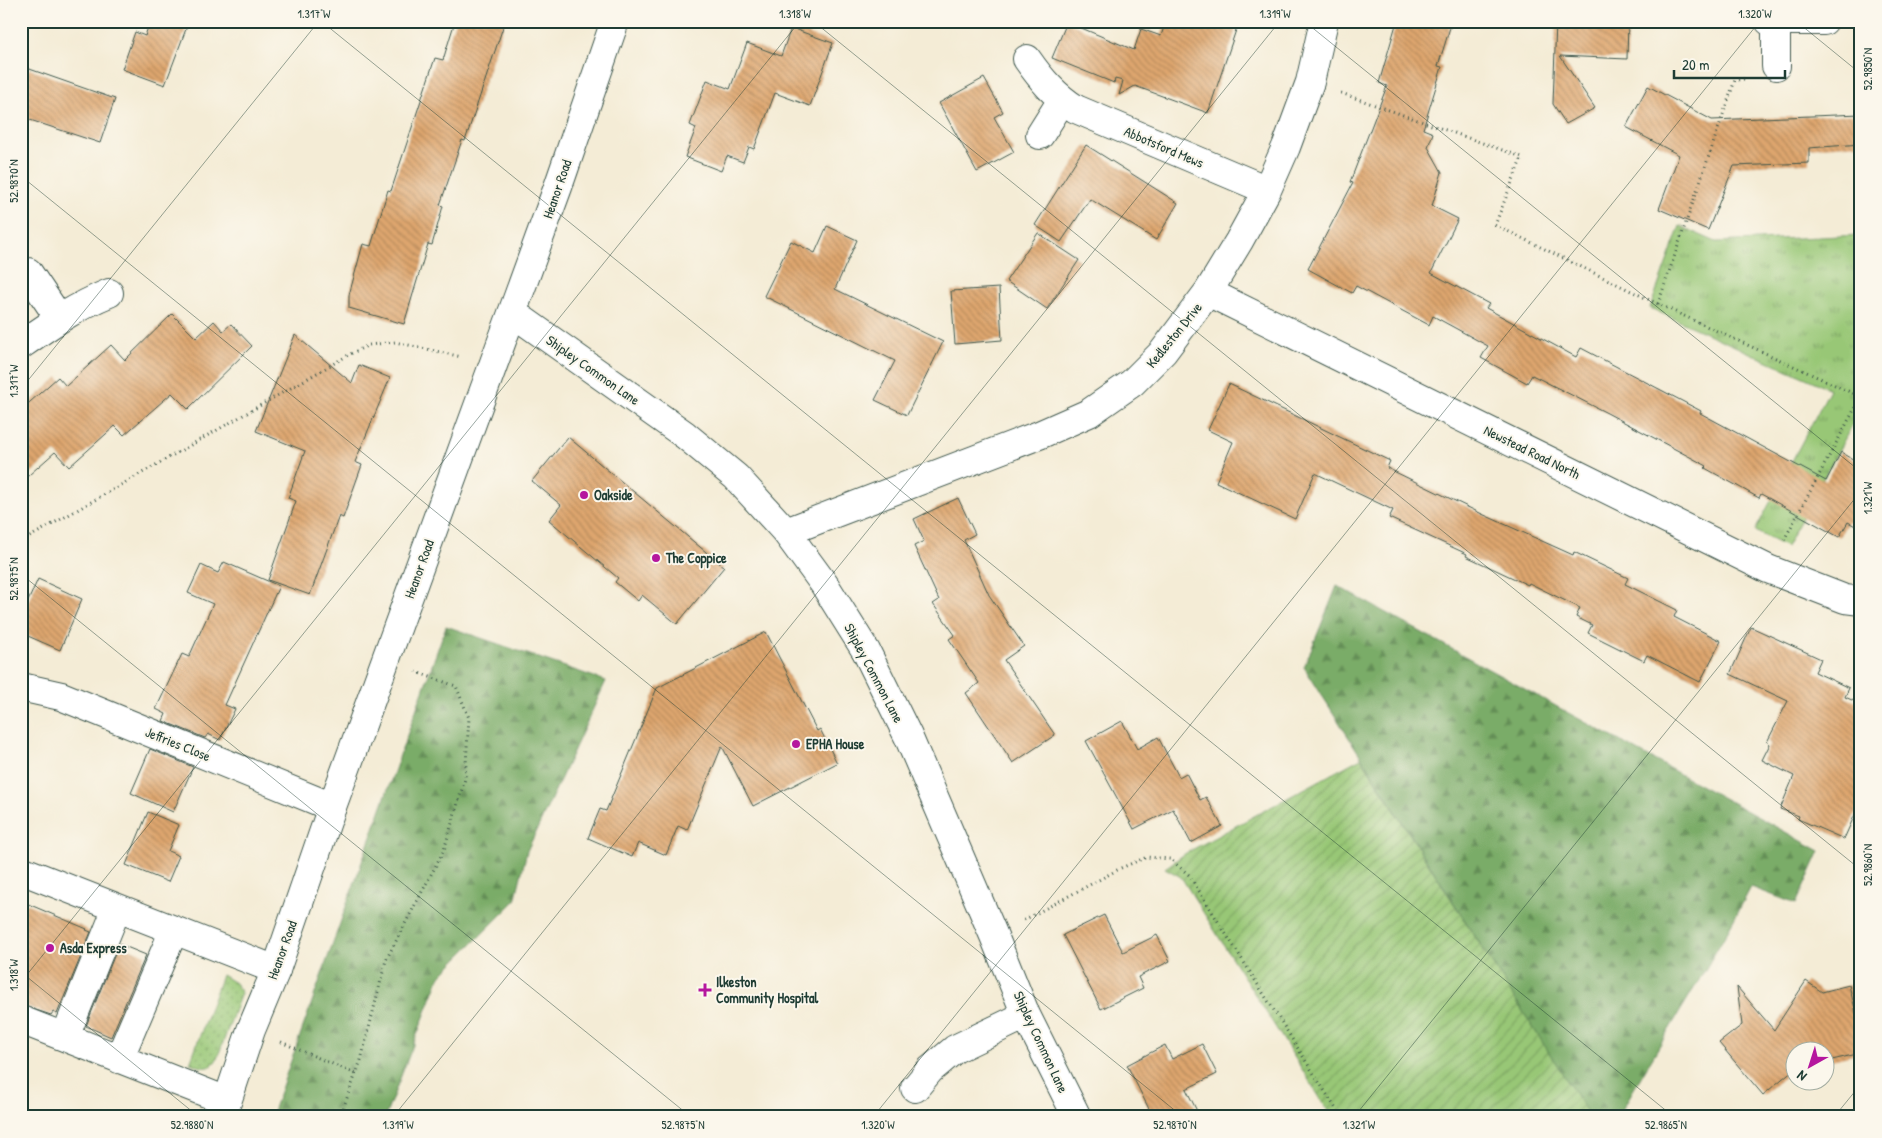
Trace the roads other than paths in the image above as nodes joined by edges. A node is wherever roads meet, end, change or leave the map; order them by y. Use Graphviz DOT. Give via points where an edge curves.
graph roads {
  1 [pos="615,21"];
  2 [pos="1324,21"];
  3 [pos="1769,21"];
  4 [pos="1824,21"];
  5 [pos="1776,22"];
  6 [pos="1027,59"];
  7 [pos="1776,66"];
  8 [pos="1062,100"];
  9 [pos="1040,135"];
  10 [pos="1267,190"];
  11 [pos="28,272"];
  12 [pos="1208,292"];
  13 [pos="109,293"];
  14 [pos="513,313"];
  15 [pos="59,318"];
  16 [pos="21,345"];
  17 [pos="786,532"];
  18 [pos="1861,601"];
  19 [pos="21,687"];
  20 [pos="332,807"];
  21 [pos="21,870"];
  22 [pos="117,908"];
  23 [pos="174,930"];
  24 [pos="276,970"];
  25 [pos="1026,1014"];
  26 [pos="21,1020"];
  27 [pos="64,1037"];
  28 [pos="119,1058"];
  29 [pos="915,1088"];
  30 [pos="224,1109"];
  31 [pos="1077,1117"];
  1 -- 14 [label="street, Heanor Road"];
  2 -- 10 [label="street, Kedleston Drive" via="1310,82"];
  3 -- 5 [label="street"];
  4 -- 5 [label="street"];
  5 -- 7 [label="street"];
  6 -- 8 [label="street, Abbotsford Mews"];
  8 -- 9 [label="street"];
  8 -- 10 [label="street, Abbotsford Mews"];
  10 -- 12 [label="street, Kedleston Drive"];
  11 -- 15 [label="street"];
  12 -- 17 [label="street, Kedleston Drive" via="1163,352 1132,383 1089,413"];
  12 -- 18 [label="street, Newstead Road North" via="1768,569 1846,599"];
  13 -- 15 [label="street"];
  14 -- 17 [label="street, Shipley Common Lane" via="685,435 736,477"];
  14 -- 20 [label="street, Heanor Road"];
  15 -- 16 [label="street"];
  17 -- 25 [label="street, Shipley Common Lane" via="824,584 866,651 908,736"];
  19 -- 20 [label="street, Jeffries Close" via="61,696"];
  20 -- 24 [label="street, Heanor Road"];
  21 -- 22 [label="street"];
  22 -- 23 [label="street"];
  22 -- 27 [label="street"];
  23 -- 24 [label="street"];
  23 -- 28 [label="street"];
  24 -- 30 [label="street, Heanor Road"];
  25 -- 29 [label="street" via="955,1049"];
  25 -- 31 [label="street, Shipley Common Lane"];
  26 -- 27 [label="street"];
  27 -- 28 [label="street"];
  28 -- 30 [label="street"];
}
